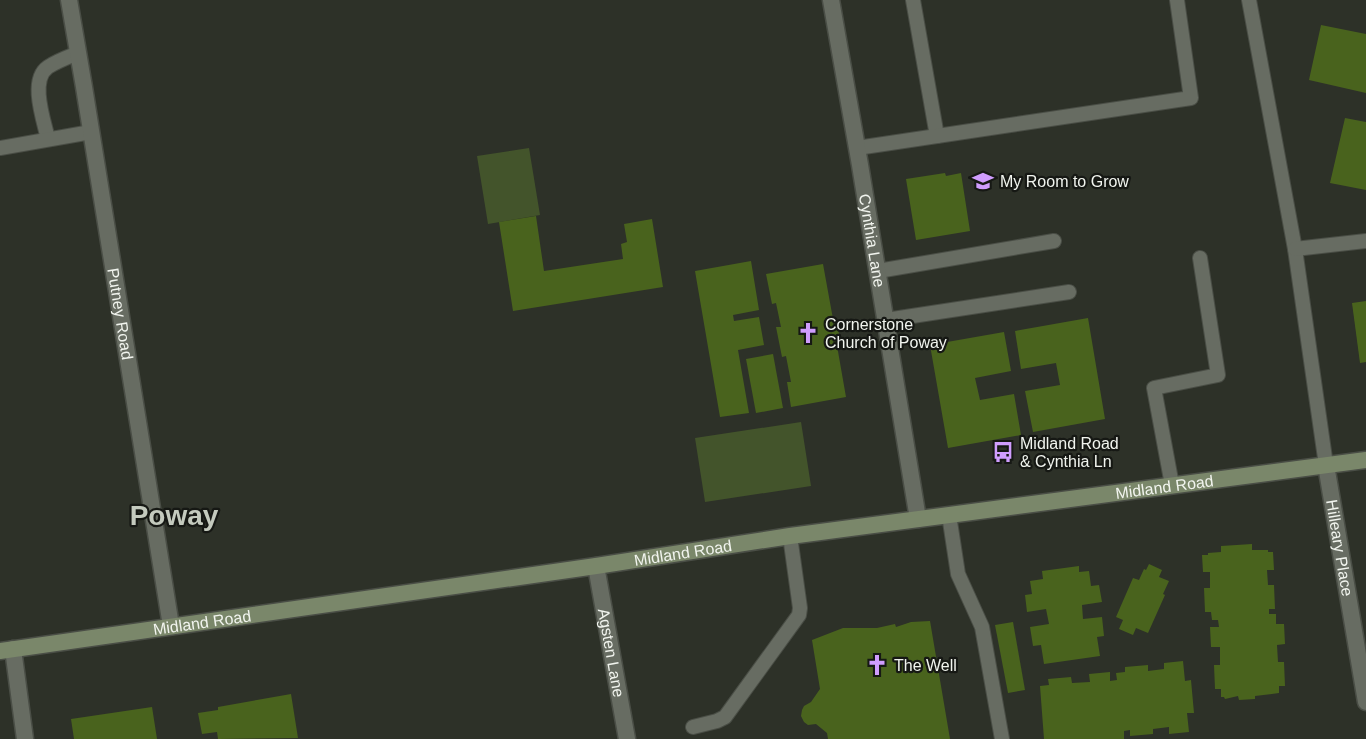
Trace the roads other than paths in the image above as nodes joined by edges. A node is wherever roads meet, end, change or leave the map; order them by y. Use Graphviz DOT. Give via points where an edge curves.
graph roads {
  1 [pos="69,0"];
  2 [pos="833,0"];
  3 [pos="913,0"];
  4 [pos="1177,0"];
  5 [pos="1249,0"];
  6 [pos="78,52"];
  7 [pos="92,132"];
  8 [pos="937,136"];
  9 [pos="48,139"];
  10 [pos="0,148"];
  11 [pos="857,148"];
  12 [pos="1054,241"];
  13 [pos="1366,241"];
  14 [pos="1295,249"];
  15 [pos="1200,258"];
  16 [pos="878,272"];
  17 [pos="1069,292"];
  18 [pos="886,321"];
  19 [pos="1366,460"];
  20 [pos="1326,465"];
  21 [pos="1172,485"];
  22 [pos="949,515"];
  23 [pos="918,519"];
  24 [pos="790,536"];
  25 [pos="596,566"];
  26 [pos="171,626"];
  27 [pos="6,650"];
  28 [pos="1366,702"];
  29 [pos="693,727"];
  30 [pos="25,739"];
  31 [pos="627,739"];
  32 [pos="1002,739"];
  1 -- 6 [label="street, Putney Road"];
  2 -- 11 [label="street, Cynthia Lane"];
  3 -- 8 [label="lane"];
  4 -- 8 [label="lane" via="1191,98"];
  5 -- 14 [label="lane"];
  6 -- 7 [label="street, Putney Road"];
  6 -- 9 [label="lane" via="46,68 38,83"];
  7 -- 9 [label="lane"];
  7 -- 26 [label="street, Putney Road"];
  8 -- 11 [label="lane"];
  9 -- 10 [label="lane"];
  11 -- 16 [label="street, Cynthia Lane"];
  12 -- 16 [label="lane"];
  13 -- 14 [label="lane"];
  14 -- 20 [label="lane"];
  15 -- 21 [label="lane" via="1218,375 1154,388"];
  16 -- 18 [label="street, Cynthia Lane"];
  17 -- 18 [label="lane"];
  18 -- 23 [label="street, Cynthia Lane"];
  19 -- 20 [label="main road, Midland Road"];
  20 -- 21 [label="main road, Midland Road"];
  20 -- 28 [label="street, Hilleary Place"];
  21 -- 22 [label="main road, Midland Road"];
  22 -- 23 [label="main road, Midland Road"];
  22 -- 32 [label="lane" via="958,574 982,627"];
  23 -- 24 [label="main road, Midland Road"];
  24 -- 25 [label="main road, Midland Road"];
  24 -- 29 [label="lane" via="799,615 725,717"];
  25 -- 26 [label="main road, Midland Road"];
  25 -- 31 [label="street, Agsten Lane"];
  26 -- 27 [label="main road, Midland Road"];
  27 -- 30 [label="street"];
}
